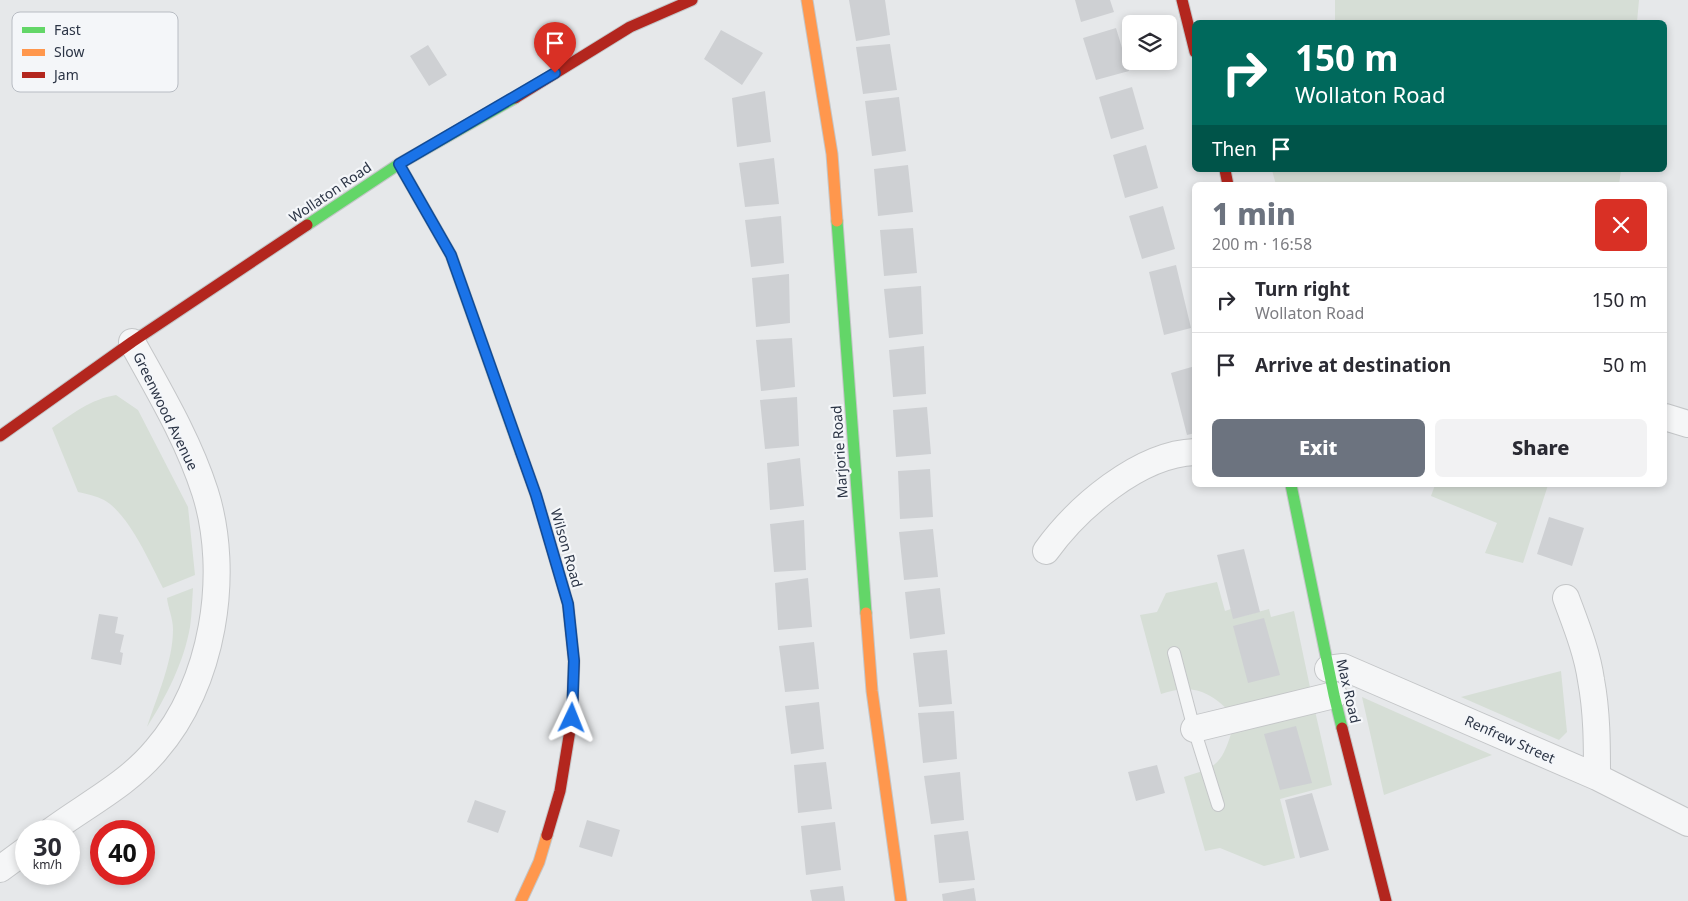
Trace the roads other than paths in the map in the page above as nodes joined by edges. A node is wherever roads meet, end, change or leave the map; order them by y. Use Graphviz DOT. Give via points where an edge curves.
graph roads {
  1 [pos="692,0"];
  2 [pos="807,0"];
  3 [pos="1182,0"];
  4 [pos="1192,40"];
  5 [pos="399,164"];
  6 [pos="132,342"];
  7 [pos="1667,418"];
  8 [pos="1688,424"];
  9 [pos="0,436"];
  10 [pos="1192,452"];
  11 [pos="1291,487"];
  12 [pos="1046,551"];
  13 [pos="1566,598"];
  14 [pos="1174,653"];
  15 [pos="1328,669"];
  16 [pos="1334,695"];
  17 [pos="1194,729"];
  18 [pos="1597,777"];
  19 [pos="1218,805"];
  20 [pos="67,820"];
  21 [pos="1688,823"];
  22 [pos="15,858"];
  23 [pos="0,869"];
  24 [pos="521,901"];
  25 [pos="901,901"];
  26 [pos="1386,901"];
  1 -- 5 [label="street, Wollaton Road" via="630,27"];
  2 -- 25 [label="street, Marjorie Road" via="832,154 872,691"];
  3 -- 4 [label="street"];
  5 -- 6 [label="street, Wollaton Road"];
  5 -- 24 [label="street, Wilson Road" via="451,255 536,495 568,604 574,661 572,718 560,792 538,862"];
  6 -- 9 [label="street, Wollaton Road"];
  6 -- 20 [label="street, Greenwood Avenue" via="172,416 205,492 214,529 216,595 201,669 173,729 156,752 128,777"];
  7 -- 8 [label="street"];
  10 -- 12 [label="street" via="1139,458 1073,518"];
  11 -- 15 [label="street, Max Road"];
  13 -- 18 [label="street" via="1591,679 1597,721"];
  14 -- 17 [label="lane"];
  15 -- 16 [label="street, Max Road"];
  15 -- 18 [label="street, Renfrew Street" via="1343,666"];
  16 -- 17 [label="street"];
  16 -- 26 [label="street, Max Road"];
  17 -- 19 [label="lane"];
  18 -- 21 [label="street, Renfrew Street"];
  22 -- 23 [label="street"];
}
